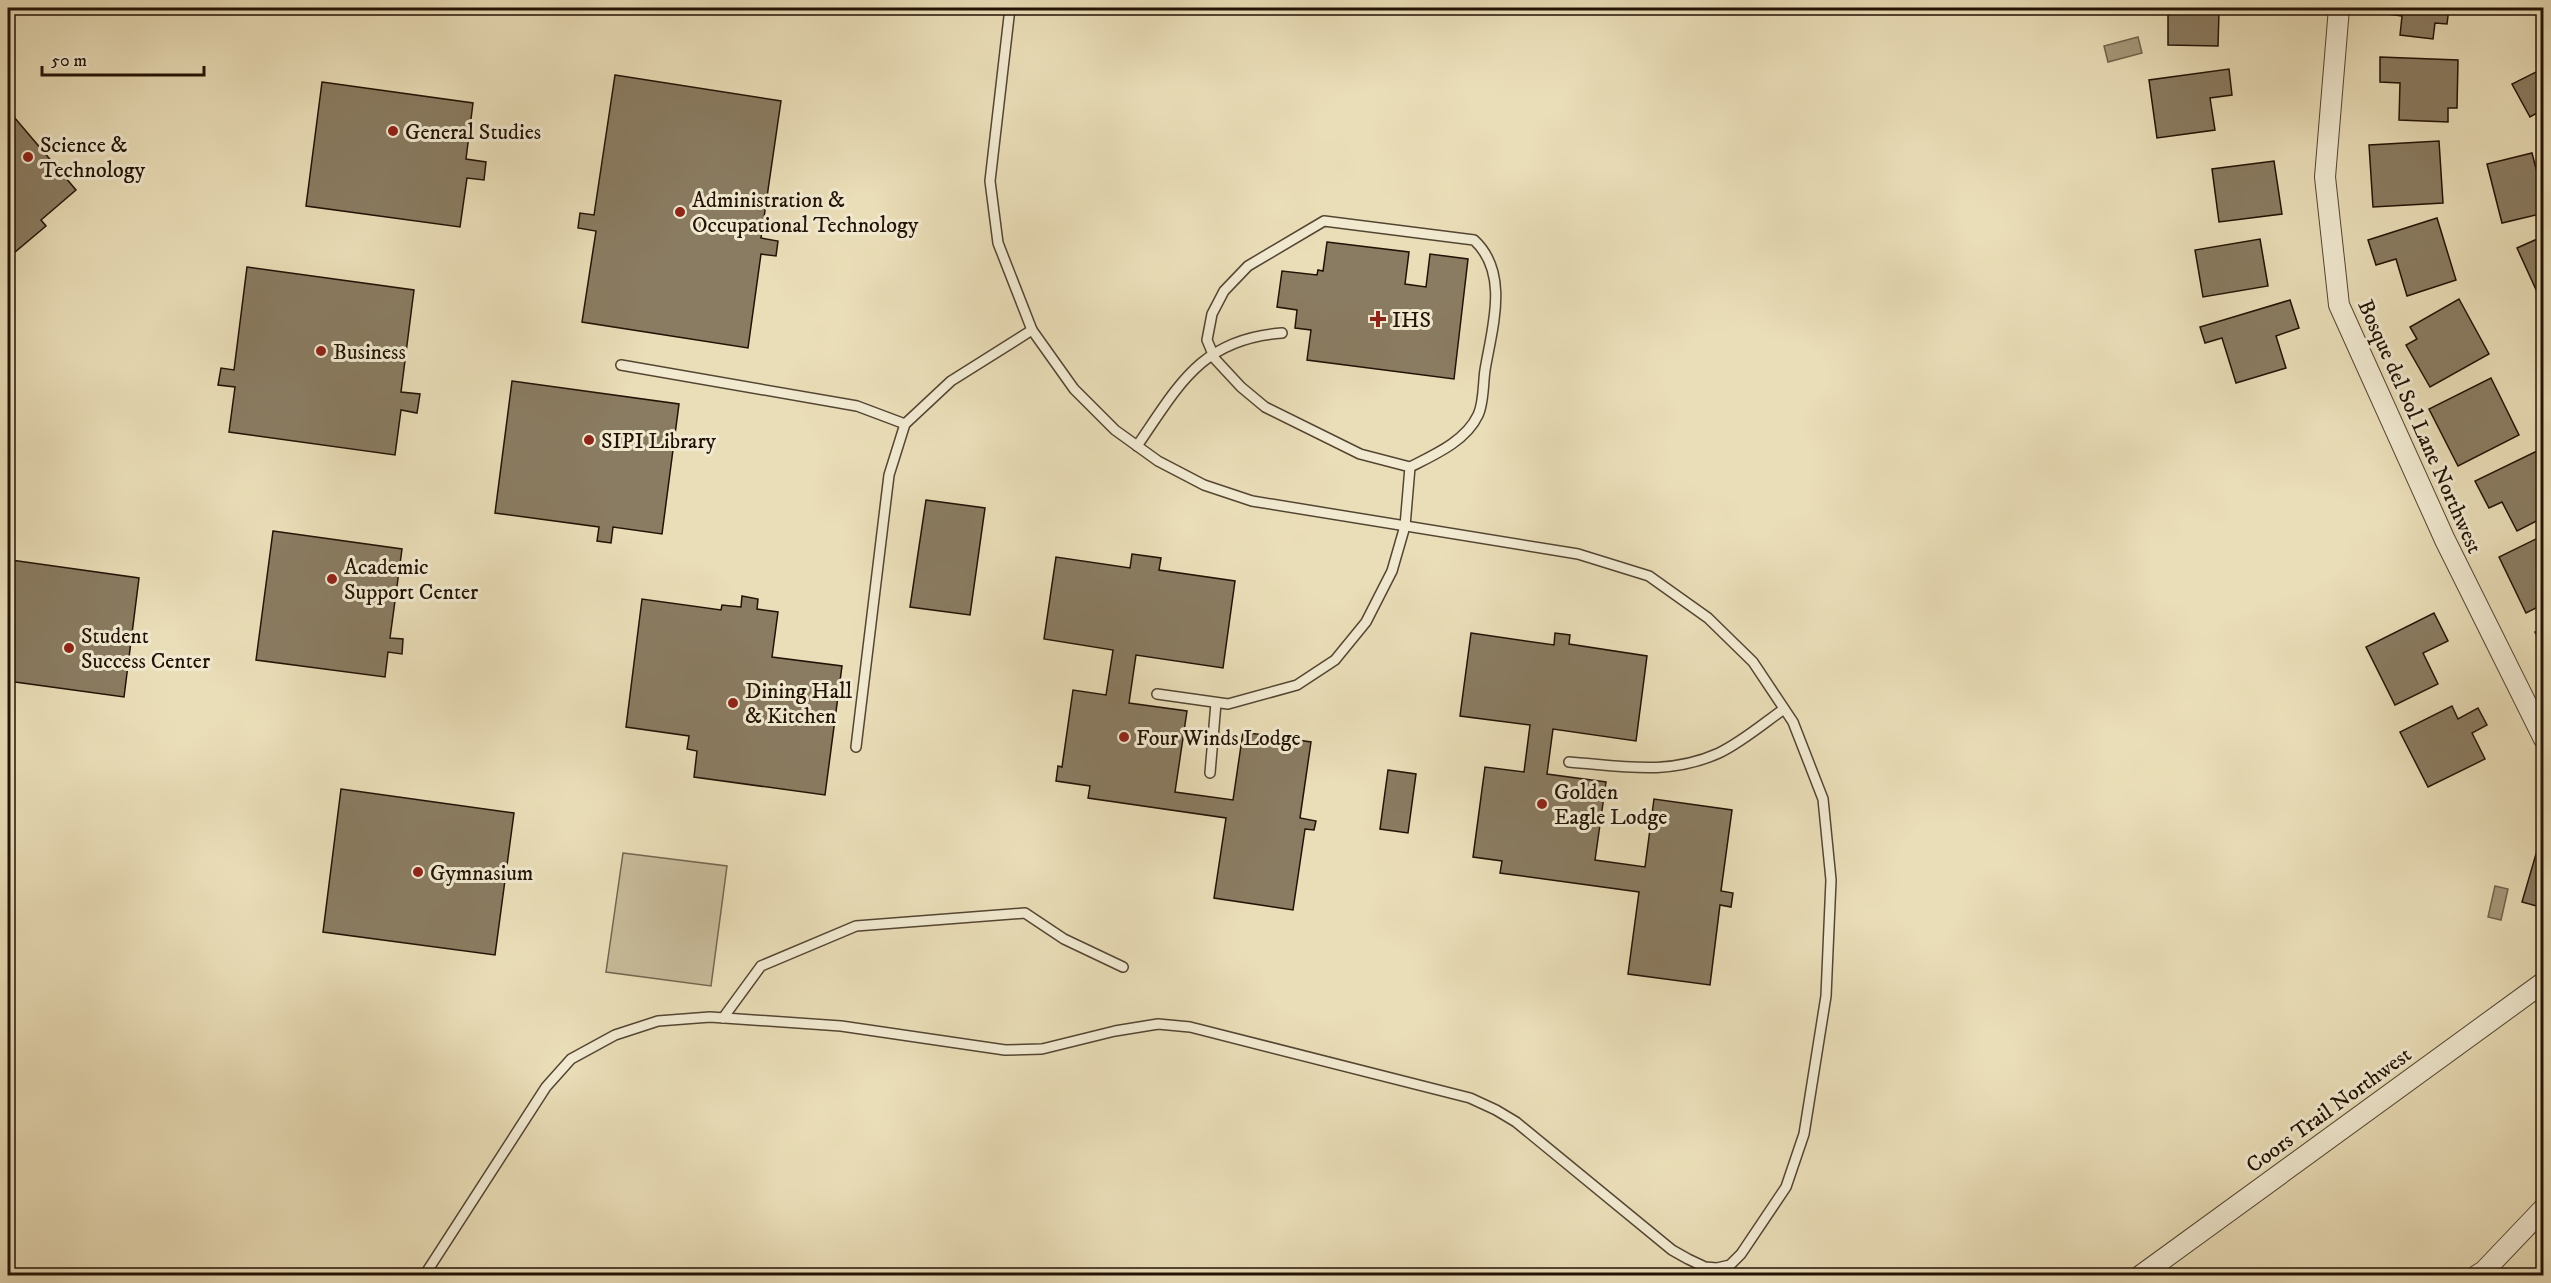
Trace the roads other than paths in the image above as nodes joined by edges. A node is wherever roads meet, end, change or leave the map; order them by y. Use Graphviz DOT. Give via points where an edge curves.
graph roads {
  1 [pos="1010,8"];
  2 [pos="2339,8"];
  3 [pos="1032,330"];
  4 [pos="1282,333"];
  5 [pos="1213,353"];
  6 [pos="621,365"];
  7 [pos="905,424"];
  8 [pos="1137,446"];
  9 [pos="1410,467"];
  10 [pos="1405,526"];
  11 [pos="1157,694"];
  12 [pos="1215,703"];
  13 [pos="1784,709"];
  14 [pos="2544,739"];
  15 [pos="856,747"];
  16 [pos="1569,762"];
  17 [pos="1210,773"];
  18 [pos="1123,967"];
  19 [pos="2544,982"];
  20 [pos="723,1018"];
  21 [pos="2544,1208"];
  22 [pos="424,1275"];
  23 [pos="2140,1275"];
  24 [pos="2476,1275"];
  1 -- 3 [label="lane" via="990,181 998,243"];
  2 -- 14 [label="street, Bosque del Sol Lane Northwest" via="2325,177 2339,304 2445,540"];
  3 -- 7 [label="lane" via="951,381"];
  3 -- 8 [label="lane" via="1074,389"];
  4 -- 5 [label="lane" via="1259,334"];
  5 -- 8 [label="lane" via="1192,370"];
  5 -- 9 [label="lane" via="1241,387 1265,407 1360,454"];
  5 -- 9 [label="lane" via="1207,340 1212,314 1224,291 1248,266 1324,221 1474,240 1486,251 1497,298 1478,415 1444,450"];
  6 -- 7 [label="lane" via="857,406"];
  7 -- 15 [label="lane" via="889,474"];
  8 -- 10 [label="lane" via="1158,462 1204,485 1252,501"];
  9 -- 10 [label="lane"];
  10 -- 12 [label="lane" via="1392,571 1366,622 1335,660 1297,685 1228,704"];
  10 -- 13 [label="lane" via="1578,554 1649,576 1708,618 1753,662"];
  11 -- 12 [label="lane"];
  12 -- 17 [label="lane"];
  13 -- 16 [label="lane" via="1721,752 1693,763 1660,769"];
  13 -- 20 [label="lane" via="1793,722 1823,799 1831,880 1826,996 1804,1134 1786,1187 1742,1254 1730,1265 1705,1268 1672,1250 1516,1122 1470,1098 1190,1027 1158,1024 1115,1030 1041,1049 1005,1050 841,1026"];
  18 -- 20 [label="lane" via="1064,939 1025,914 856,926 761,966"];
  19 -- 23 [label="street, Coors Trail Northwest"];
  20 -- 22 [label="lane" via="658,1022 615,1035 571,1059 546,1087"];
  21 -- 24 [label="street"];
}
